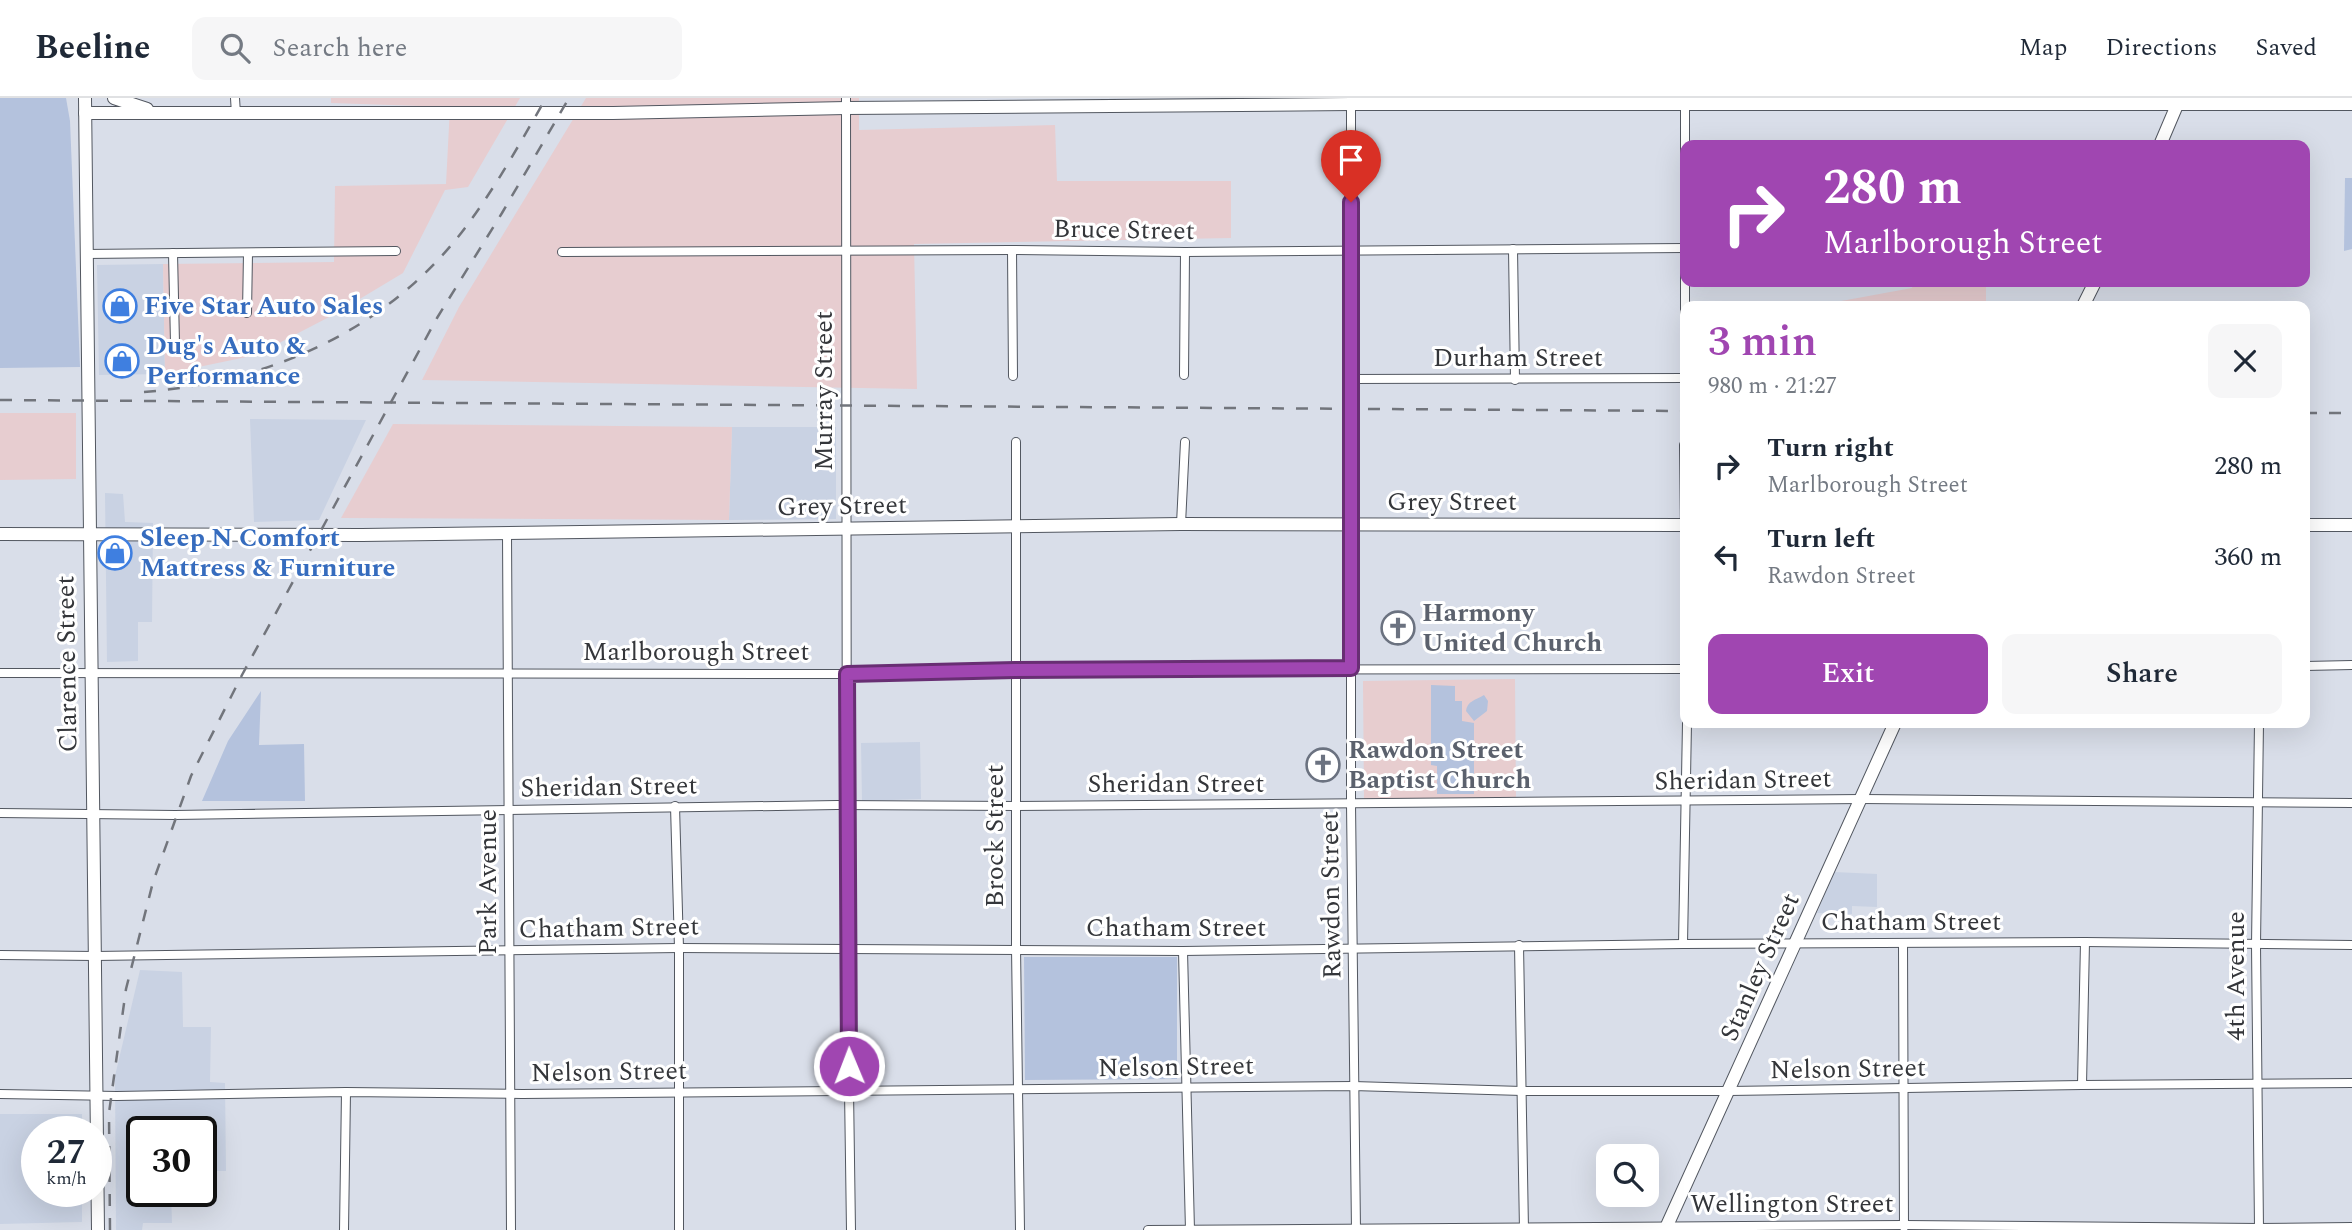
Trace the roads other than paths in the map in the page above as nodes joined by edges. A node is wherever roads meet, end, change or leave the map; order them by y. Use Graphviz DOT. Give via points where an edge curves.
graph roads {
  1 [pos="78,98"];
  2 [pos="85,98"];
  3 [pos="114,98"];
  4 [pos="235,98"];
  5 [pos="2180,100"];
  6 [pos="1351,101"];
  7 [pos="846,103"];
  8 [pos="1018,103"];
  9 [pos="1685,104"];
  10 [pos="2352,104"];
  11 [pos="85,113"];
  12 [pos="161,113"];
  13 [pos="236,114"];
  14 [pos="1685,140"];
  15 [pos="2162,140"];
  16 [pos="1680,248"];
  17 [pos="1513,249"];
  18 [pos="1012,250"];
  19 [pos="396,251"];
  20 [pos="845,251"];
  21 [pos="1351,251"];
  22 [pos="1185,252"];
  23 [pos="173,253"];
  24 [pos="248,253"];
  25 [pos="562,253"];
  26 [pos="85,254"];
  27 [pos="247,313"];
  28 [pos="175,343"];
  29 [pos="1184,375"];
  30 [pos="1013,376"];
  31 [pos="1350,379"];
  32 [pos="1680,379"];
  33 [pos="1514,380"];
  34 [pos="1016,442"];
  35 [pos="1185,442"];
  36 [pos="1181,524"];
  37 [pos="1352,525"];
  38 [pos="1680,525"];
  39 [pos="2310,525"];
  40 [pos="2352,525"];
  41 [pos="1015,526"];
  42 [pos="846,529"];
  43 [pos="0,534"];
  44 [pos="88,534"];
  45 [pos="508,534"];
  46 [pos="2352,665"];
  47 [pos="2310,666"];
  48 [pos="1351,668"];
  49 [pos="1680,669"];
  50 [pos="1015,670"];
  51 [pos="0,673"];
  52 [pos="509,673"];
  53 [pos="90,674"];
  54 [pos="847,674"];
  55 [pos="1687,728"];
  56 [pos="1893,728"];
  57 [pos="2259,728"];
  58 [pos="1862,799"];
  59 [pos="1684,802"];
  60 [pos="2258,802"];
  61 [pos="2352,803"];
  62 [pos="1351,804"];
  63 [pos="848,805"];
  64 [pos="676,806"];
  65 [pos="1016,806"];
  66 [pos="509,810"];
  67 [pos="0,813"];
  68 [pos="92,813"];
  69 [pos="2085,942"];
  70 [pos="1795,943"];
  71 [pos="1903,943"];
  72 [pos="1683,944"];
  73 [pos="1519,945"];
  74 [pos="2256,945"];
  75 [pos="2352,945"];
  76 [pos="678,948"];
  77 [pos="1016,948"];
  78 [pos="847,949"];
  79 [pos="1352,949"];
  80 [pos="509,950"];
  81 [pos="1183,951"];
  82 [pos="0,955"];
  83 [pos="95,956"];
  84 [pos="2352,1083"];
  85 [pos="2082,1085"];
  86 [pos="2258,1085"];
  87 [pos="1353,1086"];
  88 [pos="1188,1088"];
  89 [pos="849,1090"];
  90 [pos="1017,1090"];
  91 [pos="1902,1090"];
  92 [pos="1522,1091"];
  93 [pos="1729,1091"];
  94 [pos="346,1092"];
  95 [pos="679,1092"];
  96 [pos="0,1094"];
  97 [pos="510,1094"];
  98 [pos="98,1095"];
  99 [pos="1904,1227"];
  100 [pos="2352,1227"];
  101 [pos="1666,1228"];
  102 [pos="2259,1228"];
  103 [pos="1356,1229"];
  104 [pos="1524,1229"];
  105 [pos="2161,1229"];
  106 [pos="98,1230"];
  107 [pos="344,1230"];
  108 [pos="511,1230"];
  109 [pos="679,1230"];
  110 [pos="850,1230"];
  111 [pos="1020,1230"];
  112 [pos="1148,1230"];
  113 [pos="1190,1230"];
  1 -- 11 [label="main road"];
  2 -- 11 [label="main road, Clarence Street"];
  3 -- 12 [label="main road"];
  4 -- 13 [label="street"];
  5 -- 9 [label="main road"];
  5 -- 10 [label="main road"];
  5 -- 15 [label="main road"];
  6 -- 8 [label="main road"];
  6 -- 9 [label="main road"];
  6 -- 21 [label="street, Rawdon Street"];
  7 -- 8 [label="main road"];
  7 -- 13 [label="main road" via="613,113"];
  7 -- 20 [label="street, Murray Street"];
  9 -- 14 [label="street"];
  11 -- 12 [label="main road"];
  11 -- 26 [label="main road, Clarence Street"];
  12 -- 13 [label="main road"];
  16 -- 17 [label="street, Bruce Street"];
  17 -- 21 [label="street, Bruce Street"];
  17 -- 33 [label="street"];
  18 -- 20 [label="street, Bruce Street"];
  18 -- 22 [label="street, Bruce Street"];
  18 -- 30 [label="street"];
  19 -- 24 [label="street"];
  20 -- 25 [label="street, Bruce Street"];
  20 -- 42 [label="street, Murray Street"];
  21 -- 22 [label="street, Bruce Street"];
  21 -- 31 [label="street, Rawdon Street"];
  22 -- 29 [label="street"];
  23 -- 24 [label="street"];
  23 -- 26 [label="street"];
  23 -- 28 [label="street"];
  24 -- 27 [label="street"];
  26 -- 44 [label="main road, Clarence Street"];
  31 -- 33 [label="street, Durham Street"];
  31 -- 37 [label="street, Rawdon Street"];
  32 -- 33 [label="street, Durham Street"];
  34 -- 41 [label="street, Brock Street"];
  35 -- 36 [label="street"];
  36 -- 37 [label="main road, Grey Street"];
  36 -- 41 [label="main road, Grey Street"];
  37 -- 38 [label="main road, Grey Street"];
  37 -- 48 [label="street, Rawdon Street"];
  39 -- 40 [label="main road"];
  41 -- 42 [label="main road, Grey Street"];
  41 -- 50 [label="street, Brock Street"];
  42 -- 45 [label="main road, Grey Street"];
  42 -- 54 [label="street, Murray Street"];
  43 -- 44 [label="main road, Grey Street"];
  44 -- 45 [label="main road, Grey Street"];
  44 -- 53 [label="main road, Clarence Street"];
  45 -- 52 [label="street, Park Avenue"];
  46 -- 47 [label="street"];
  48 -- 49 [label="street, Marlborough Street"];
  48 -- 50 [label="street, Marlborough Street"];
  48 -- 62 [label="street, Rawdon Street"];
  50 -- 54 [label="street, Marlborough Street"];
  50 -- 65 [label="street, Brock Street"];
  51 -- 53 [label="street, Marlborough Street"];
  52 -- 53 [label="street, Marlborough Street"];
  52 -- 54 [label="street, Marlborough Street"];
  52 -- 66 [label="street, Park Avenue"];
  53 -- 68 [label="main road, Clarence Street"];
  54 -- 63 [label="street, Murray Street"];
  55 -- 59 [label="street"];
  56 -- 58 [label="main road, Stanley Street"];
  57 -- 60 [label="street, 4th Avenue"];
  58 -- 59 [label="street, Sheridan Street"];
  58 -- 60 [label="street, Sheridan Street"];
  58 -- 70 [label="main road, Stanley Street"];
  59 -- 62 [label="street, Sheridan Street"];
  59 -- 72 [label="street"];
  60 -- 61 [label="street, Sheridan Street"];
  60 -- 74 [label="street, 4th Avenue"];
  62 -- 65 [label="street, Sheridan Street"];
  62 -- 79 [label="street, Rawdon Street"];
  63 -- 64 [label="street, Sheridan Street"];
  63 -- 65 [label="street, Sheridan Street"];
  63 -- 78 [label="street, Murray Street"];
  64 -- 66 [label="street, Sheridan Street"];
  64 -- 76 [label="street"];
  65 -- 77 [label="street, Brock Street"];
  66 -- 68 [label="street, Sheridan Street"];
  66 -- 80 [label="street, Park Avenue"];
  67 -- 68 [label="street, Sheridan Street"];
  68 -- 83 [label="main road, Clarence Street"];
  69 -- 71 [label="street, Chatham Street"];
  69 -- 74 [label="street, Chatham Street"];
  69 -- 85 [label="street"];
  70 -- 71 [label="street, Chatham Street"];
  70 -- 72 [label="street, Chatham Street"];
  70 -- 93 [label="main road, Stanley Street"];
  71 -- 91 [label="street"];
  72 -- 73 [label="street, Chatham Street"];
  73 -- 79 [label="street, Chatham Street"];
  73 -- 92 [label="street"];
  74 -- 75 [label="street, Chatham Street"];
  74 -- 86 [label="street, 4th Avenue"];
  76 -- 78 [label="street, Chatham Street"];
  76 -- 80 [label="street, Chatham Street"];
  76 -- 95 [label="street"];
  77 -- 78 [label="street, Chatham Street"];
  77 -- 81 [label="street, Chatham Street"];
  77 -- 90 [label="street, Brock Street"];
  78 -- 89 [label="street, Murray Street"];
  79 -- 81 [label="street, Chatham Street"];
  79 -- 87 [label="street, Rawdon Street"];
  80 -- 83 [label="street, Chatham Street"];
  80 -- 97 [label="street, Park Avenue"];
  81 -- 88 [label="street"];
  82 -- 83 [label="street, Chatham Street"];
  83 -- 98 [label="main road, Clarence Street"];
  84 -- 86 [label="street, Nelson Street"];
  85 -- 86 [label="street, Nelson Street"];
  85 -- 91 [label="street, Nelson Street"];
  86 -- 102 [label="street, 4th Avenue"];
  87 -- 88 [label="street, Nelson Street"];
  87 -- 92 [label="street, Nelson Street"];
  87 -- 103 [label="street, Rawdon Street"];
  88 -- 90 [label="street, Nelson Street"];
  88 -- 113 [label="street"];
  89 -- 90 [label="street, Nelson Street"];
  89 -- 95 [label="street, Nelson Street"];
  89 -- 110 [label="street, Murray Street"];
  90 -- 111 [label="street, Brock Street"];
  91 -- 93 [label="street, Nelson Street"];
  91 -- 99 [label="street"];
  92 -- 93 [label="street, Nelson Street"];
  92 -- 104 [label="street"];
  93 -- 101 [label="main road, Stanley Street"];
  94 -- 97 [label="street, Nelson Street"];
  94 -- 98 [label="street, Nelson Street"];
  94 -- 107 [label="street"];
  95 -- 97 [label="street, Nelson Street"];
  95 -- 109 [label="street"];
  96 -- 98 [label="street, Nelson Street"];
  97 -- 108 [label="street, Park Avenue"];
  98 -- 106 [label="main road, Clarence Street"];
  99 -- 101 [label="street, Wellington Street"];
  99 -- 105 [label="street, Wellington Street"];
  100 -- 102 [label="street, Wellington Street"];
  101 -- 104 [label="street, Wellington Street"];
  102 -- 105 [label="street, Wellington Street"];
  103 -- 104 [label="street, Wellington Street"];
  103 -- 113 [label="street, Wellington Street"];
  112 -- 113 [label="street, Wellington Street"];
}
